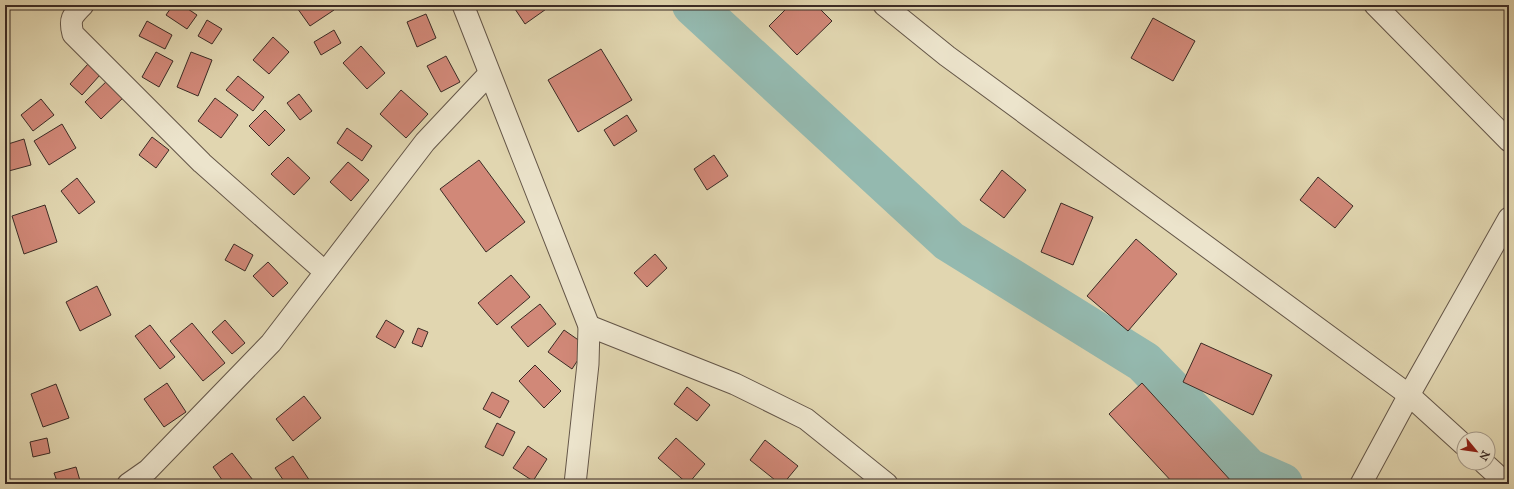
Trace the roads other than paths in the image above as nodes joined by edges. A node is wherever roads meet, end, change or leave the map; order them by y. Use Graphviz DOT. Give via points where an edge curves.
graph roads {
  1 [pos="83,5"];
  2 [pos="462,5"];
  3 [pos="884,5"];
  4 [pos="1375,5"];
  5 [pos="489,74"];
  6 [pos="1509,141"];
  7 [pos="1509,218"];
  8 [pos="325,272"];
  9 [pos="589,326"];
  10 [pos="1409,395"];
  11 [pos="1456,438"];
  12 [pos="1493,471"];
  13 [pos="128,484"];
  14 [pos="575,484"];
  15 [pos="887,484"];
  16 [pos="1362,484"];
  17 [pos="1507,484"];
  1 -- 8 [label="street" via="73,14 73,34 202,162"];
  2 -- 5 [label="street"];
  3 -- 10 [label="street" via="947,56"];
  4 -- 6 [label="street"];
  5 -- 8 [label="street" via="425,142"];
  5 -- 9 [label="street"];
  7 -- 10 [label="street"];
  8 -- 13 [label="street" via="271,343 148,470"];
  9 -- 14 [label="street" via="588,364"];
  9 -- 15 [label="street" via="734,384 806,419"];
  10 -- 11 [label="street"];
  10 -- 16 [label="street"];
  12 -- 17 [label="street"];
}
